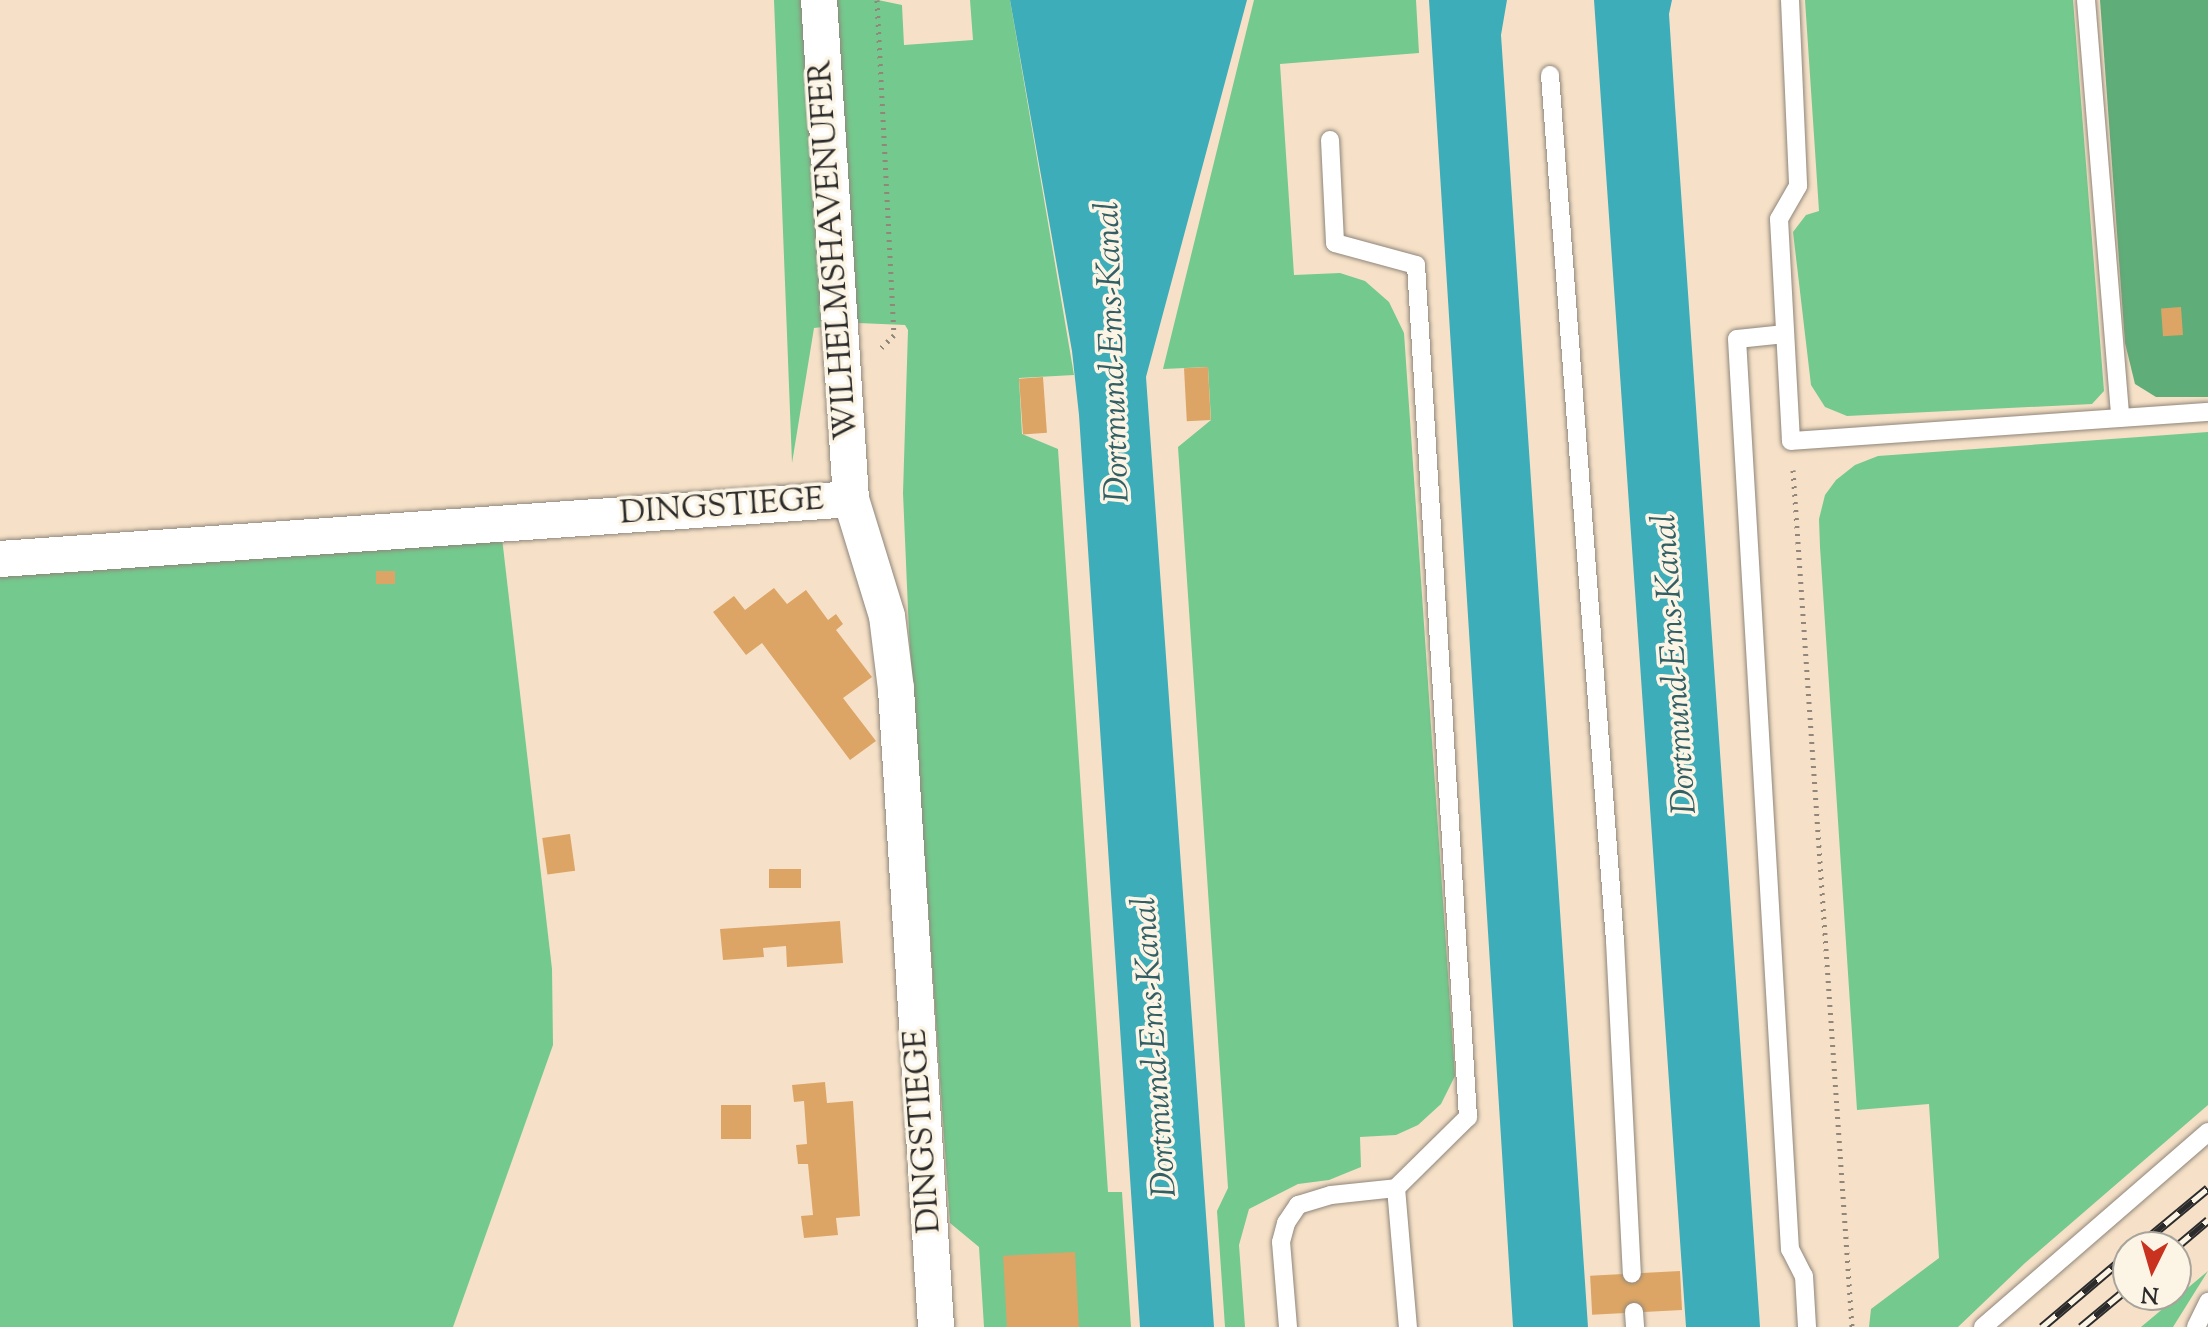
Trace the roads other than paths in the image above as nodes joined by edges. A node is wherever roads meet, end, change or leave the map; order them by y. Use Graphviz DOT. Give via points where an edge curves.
graph roads {
  1 [pos="819,0"];
  2 [pos="1790,0"];
  3 [pos="2086,0"];
  4 [pos="1550,75"];
  5 [pos="1330,140"];
  6 [pos="1785,334"];
  7 [pos="2208,412"];
  8 [pos="2120,418"];
  9 [pos="851,499"];
  10 [pos="0,559"];
  11 [pos="2208,1132"];
  12 [pos="1396,1188"];
  13 [pos="1632,1274"];
  14 [pos="2208,1302"];
  15 [pos="936,1327"];
  16 [pos="1288,1327"];
  17 [pos="1408,1327"];
  18 [pos="1807,1327"];
  19 [pos="1983,1327"];
  20 [pos="2196,1327"];
  1 -- 9 [label="street, WILHELMSHAVENUFER"];
  2 -- 6 [label="lane" via="1798,186 1779,219"];
  3 -- 8 [label="lane"];
  4 -- 13 [label="lane" via="1615,941"];
  5 -- 12 [label="lane" via="1335,243 1416,265 1418,296 1468,1117"];
  6 -- 8 [label="lane" via="1791,441"];
  6 -- 18 [label="lane" via="1737,339 1790,1249 1804,1276"];
  7 -- 8 [label="lane"];
  9 -- 10 [label="street, DINGSTIEGE"];
  9 -- 15 [label="street, DINGSTIEGE" via="887,616 896,689"];
  11 -- 19 [label="lane"];
  12 -- 16 [label="lane" via="1331,1195 1298,1205 1281,1242"];
  12 -- 17 [label="lane"];
  14 -- 20 [label="lane"];
}
